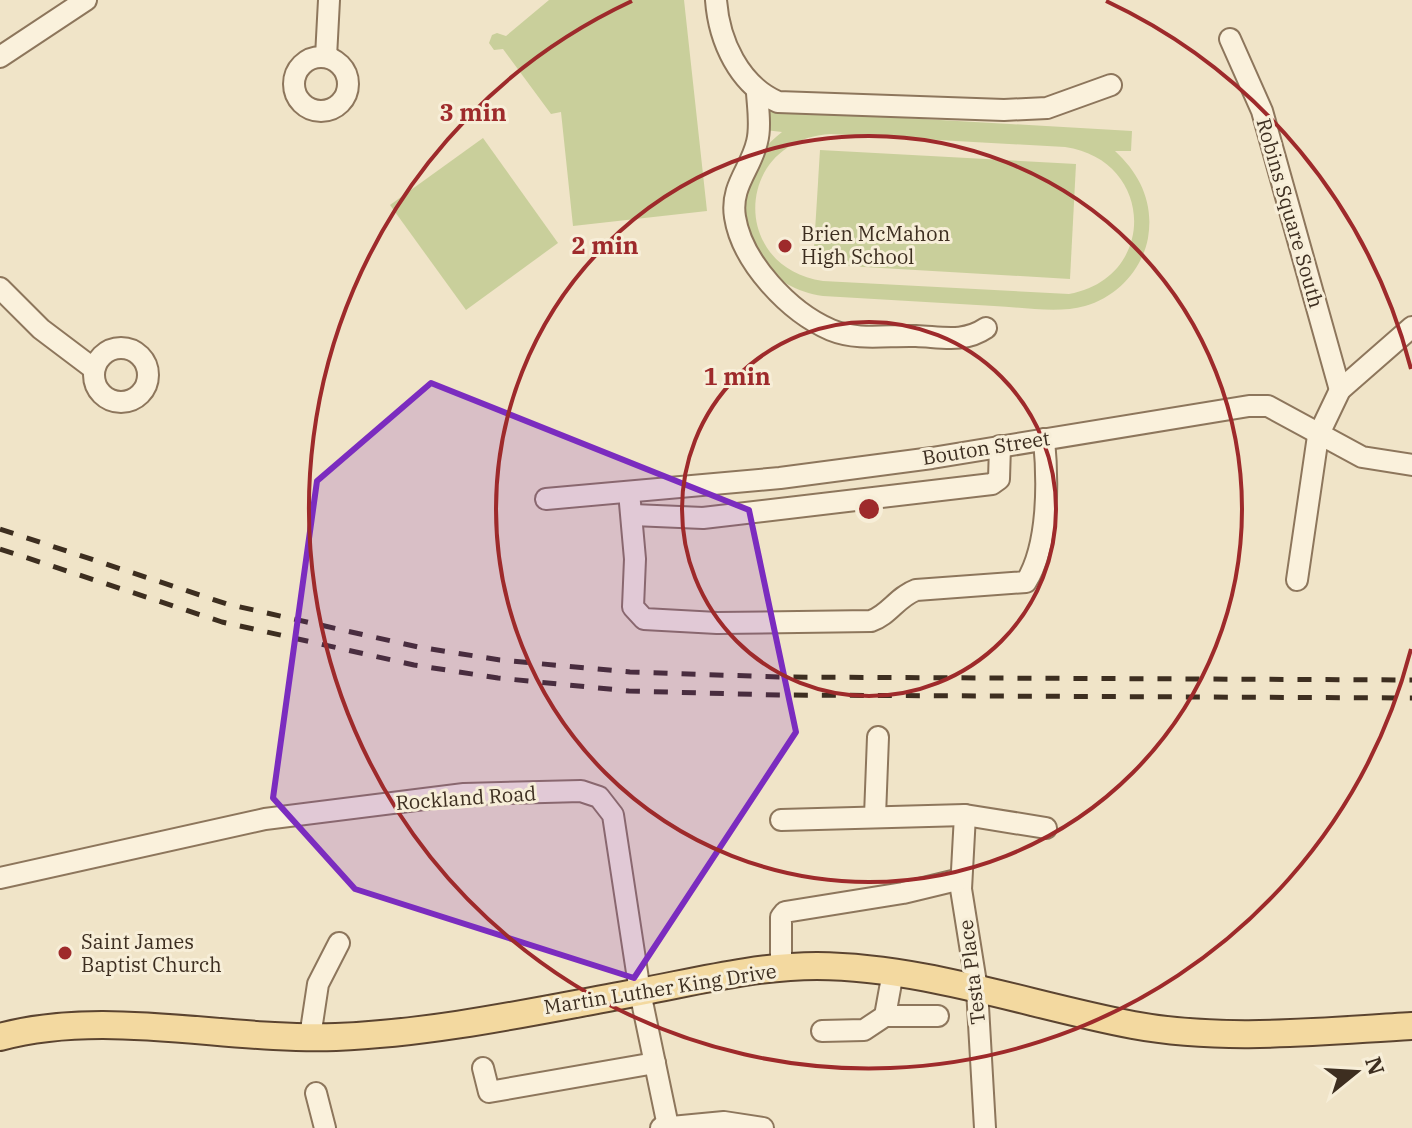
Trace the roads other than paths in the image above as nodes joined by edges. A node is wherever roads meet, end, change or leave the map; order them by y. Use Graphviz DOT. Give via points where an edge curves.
graph roads {
  1 [pos="86,0"];
  2 [pos="329,0"];
  3 [pos="716,0"];
  4 [pos="62,7"];
  5 [pos="1230,39"];
  6 [pos="0,57"];
  7 [pos="326,57"];
  8 [pos="1111,85"];
  9 [pos="757,93"];
  10 [pos="0,288"];
  11 [pos="1412,327"];
  12 [pos="986,328"];
  13 [pos="94,369"];
  14 [pos="1340,390"];
  15 [pos="1318,436"];
  16 [pos="1044,439"];
  17 [pos="1000,446"];
  18 [pos="1412,465"];
  19 [pos="629,492"];
  20 [pos="546,499"];
  21 [pos="633,515"];
  22 [pos="1297,580"];
  23 [pos="878,737"];
  24 [pos="965,815"];
  25 [pos="875,816"];
  26 [pos="781,820"];
  27 [pos="1046,828"];
  28 [pos="0,878"];
  29 [pos="961,879"];
  30 [pos="339,943"];
  31 [pos="781,969"];
  32 [pos="893,972"];
  33 [pos="977,989"];
  34 [pos="640,992"];
  35 [pos="885,1016"];
  36 [pos="938,1016"];
  37 [pos="1412,1026"];
  38 [pos="822,1031"];
  39 [pos="0,1037"];
  40 [pos="310,1037"];
  41 [pos="655,1063"];
  42 [pos="483,1068"];
  43 [pos="316,1093"];
  44 [pos="664,1127"];
  45 [pos="325,1128"];
  46 [pos="763,1128"];
  47 [pos="985,1128"];
  1 -- 4 [label="street"];
  2 -- 7 [label="street"];
  3 -- 9 [label="street" via="720,32"];
  4 -- 6 [label="street"];
  5 -- 14 [label="street, Robins Square South" via="1262,111"];
  8 -- 9 [label="street" via="1047,108 1004,110 778,102"];
  9 -- 12 [label="street" via="757,143 738,179 734,214 756,272 831,330 873,339 971,339"];
  10 -- 13 [label="street" via="41,329"];
  11 -- 14 [label="street"];
  14 -- 15 [label="street"];
  15 -- 16 [label="street, Bouton Street" via="1268,406 1249,406"];
  15 -- 18 [label="street, Bouton Street" via="1362,457"];
  15 -- 22 [label="street"];
  16 -- 17 [label="street, Bouton Street"];
  16 -- 21 [label="street" via="1046,500 1034,567 1026,582 916,590 871,621 644,619 633,607"];
  17 -- 19 [label="street, Bouton Street" via="780,478"];
  17 -- 21 [label="street" via="999,479 992,484 703,518"];
  19 -- 20 [label="street, Bouton Street"];
  19 -- 21 [label="street"];
  23 -- 25 [label="street"];
  24 -- 25 [label="street"];
  24 -- 27 [label="street"];
  24 -- 29 [label="street, Testa Place"];
  25 -- 26 [label="street"];
  28 -- 34 [label="street, Rockland Road" via="265,819 464,794 581,791 599,797 613,815"];
  29 -- 31 [label="street" via="785,912"];
  29 -- 33 [label="street, Testa Place"];
  30 -- 40 [label="street" via="318,984"];
  31 -- 32 [label="main road, Martin Luther King Drive"];
  31 -- 34 [label="main road, Martin Luther King Drive"];
  32 -- 33 [label="main road, Martin Luther King Drive"];
  32 -- 35 [label="street"];
  33 -- 37 [label="main road, Martin Luther King Drive" via="1137,1026 1206,1032"];
  33 -- 47 [label="street, Testa Place"];
  34 -- 40 [label="main road, Martin Luther King Drive" via="440,1027"];
  34 -- 41 [label="street, Rockland Road"];
  35 -- 36 [label="street"];
  35 -- 38 [label="street" via="864,1030"];
  39 -- 40 [label="main road, Martin Luther King Drive" via="72,1027"];
  41 -- 42 [label="street" via="489,1092"];
  41 -- 44 [label="street, Rockland Road"];
  43 -- 45 [label="street"];
  44 -- 46 [label="street" via="724,1122"];
}
